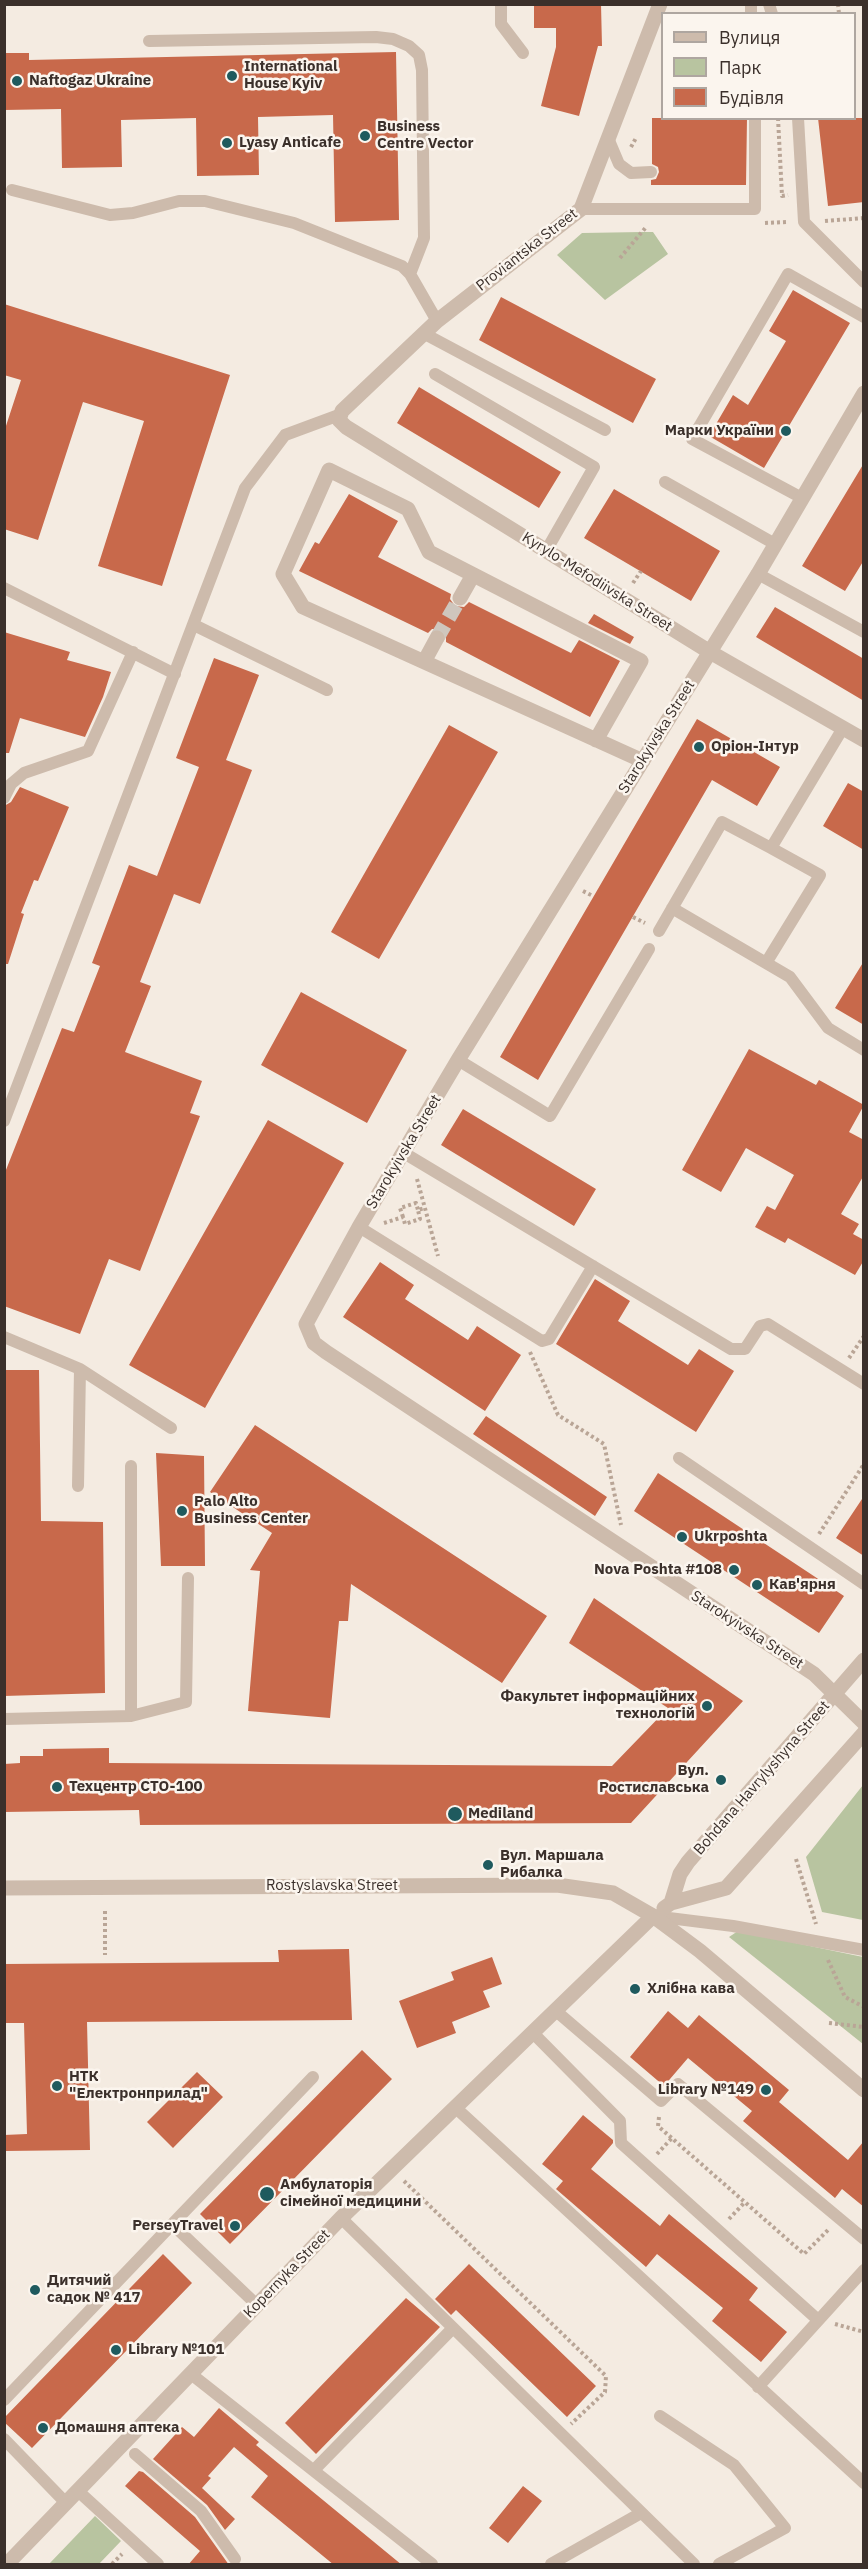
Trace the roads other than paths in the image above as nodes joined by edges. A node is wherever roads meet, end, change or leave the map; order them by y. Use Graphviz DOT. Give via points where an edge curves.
graph roads {
  1 [pos="501,4"];
  2 [pos="660,4"];
  3 [pos="149,41"];
  4 [pos="523,53"];
  5 [pos="755,120"];
  6 [pos="798,120"];
  7 [pos="608,138"];
  8 [pos="651,172"];
  9 [pos="12,190"];
  10 [pos="581,209"];
  11 [pos="410,274"];
  12 [pos="864,282"];
  13 [pos="864,317"];
  14 [pos="437,321"];
  15 [pos="423,333"];
  16 [pos="435,374"];
  17 [pos="861,403"];
  18 [pos="339,415"];
  19 [pos="605,430"];
  20 [pos="665,482"];
  21 [pos="802,498"];
  22 [pos="775,543"];
  23 [pos="546,551"];
  24 [pos="759,574"];
  25 [pos="473,576"];
  26 [pos="4,588"];
  27 [pos="460,598"];
  28 [pos="194,625"];
  29 [pos="864,632"];
  30 [pos="437,638"];
  31 [pos="133,652"];
  32 [pos="710,652"];
  33 [pos="425,660"];
  34 [pos="175,674"];
  35 [pos="327,690"];
  36 [pos="843,728"];
  37 [pos="596,740"];
  38 [pos="864,740"];
  39 [pos="643,761"];
  40 [pos="4,798"];
  41 [pos="771,848"];
  42 [pos="672,908"];
  43 [pos="659,931"];
  44 [pos="649,949"];
  45 [pos="766,963"];
  46 [pos="864,1050"];
  47 [pos="458,1060"];
  48 [pos="9,1098"];
  49 [pos="4,1121"];
  50 [pos="407,1155"];
  51 [pos="361,1228"];
  52 [pos="593,1266"];
  53 [pos="4,1337"];
  54 [pos="80,1369"];
  55 [pos="864,1384"];
  56 [pos="171,1428"];
  57 [pos="679,1458"];
  58 [pos="131,1466"];
  59 [pos="78,1486"];
  60 [pos="189,1578"];
  61 [pos="864,1584"];
  62 [pos="864,1660"];
  63 [pos="836,1693"];
  64 [pos="131,1716"];
  65 [pos="4,1719"];
  66 [pos="864,1723"];
  67 [pos="864,1733"];
  68 [pos="4,1888"];
  69 [pos="671,1903"];
  70 [pos="653,1916"];
  71 [pos="864,1950"];
  72 [pos="556,2011"];
  73 [pos="533,2033"];
  74 [pos="313,2077"];
  75 [pos="864,2090"];
  76 [pos="457,2109"];
  77 [pos="342,2218"];
  78 [pos="172,2224"];
  79 [pos="864,2239"];
  80 [pos="864,2270"];
  81 [pos="257,2305"];
  82 [pos="817,2319"];
  83 [pos="453,2328"];
  84 [pos="191,2374"];
  85 [pos="758,2387"];
  86 [pos="4,2400"];
  87 [pos="660,2416"];
  88 [pos="4,2439"];
  89 [pos="135,2454"];
  90 [pos="314,2470"];
  91 [pos="864,2483"];
  92 [pos="78,2491"];
  93 [pos="66,2503"];
  94 [pos="640,2513"];
  95 [pos="235,2559"];
  96 [pos="7,2565"];
  97 [pos="158,2565"];
  98 [pos="432,2565"];
  99 [pos="550,2565"];
  100 [pos="694,2565"];
  101 [pos="719,2565"];
  1 -- 4 [label="lane" via="501,24"];
  2 -- 7 [label="street, Proviantska Street"];
  3 -- 11 [label="lane" via="376,37 409,46 419,55 422,70 424,227 420,252"];
  5 -- 10 [label="lane" via="755,209"];
  6 -- 12 [label="lane" via="804,222"];
  7 -- 8 [label="lane" via="619,164 631,173"];
  7 -- 10 [label="street, Proviantska Street"];
  9 -- 11 [label="lane" via="110,214 133,213 179,201 205,201 294,223 392,260"];
  10 -- 14 [label="street, Proviantska Street"];
  11 -- 14 [label="lane"];
  13 -- 21 [label="lane" via="788,274 692,439"];
  14 -- 15 [label="street, Proviantska Street"];
  15 -- 18 [label="street, Proviantska Street"];
  15 -- 19 [label="lane"];
  16 -- 23 [label="lane" via="594,467"];
  17 -- 21 [label="street, Starokyivska Street"];
  18 -- 23 [label="street, Kyrylo-Mefodiivska Street" via="346,427"];
  18 -- 28 [label="lane" via="285,435 245,488"];
  20 -- 22 [label="lane"];
  21 -- 22 [label="street, Starokyivska Street"];
  22 -- 24 [label="street, Starokyivska Street"];
  23 -- 32 [label="street, Kyrylo-Mefodiivska Street"];
  24 -- 29 [label="lane"];
  24 -- 32 [label="street, Starokyivska Street"];
  25 -- 27 [label="street"];
  25 -- 33 [label="street" via="429,552 408,509 329,470 283,574 303,607"];
  25 -- 37 [label="street" via="641,662"];
  26 -- 31 [label="lane"];
  28 -- 34 [label="lane"];
  28 -- 35 [label="lane"];
  30 -- 33 [label="street"];
  31 -- 34 [label="lane"];
  31 -- 40 [label="lane" via="88,751 24,773 11,784"];
  32 -- 36 [label="street, Kyrylo-Mefodiivska Street"];
  32 -- 39 [label="street, Starokyivska Street"];
  33 -- 37 [label="street"];
  34 -- 48 [label="lane"];
  36 -- 38 [label="street, Kyrylo-Mefodiivska Street"];
  36 -- 41 [label="lane"];
  37 -- 39 [label="street"];
  39 -- 47 [label="street, Starokyivska Street"];
  41 -- 42 [label="lane" via="722,822"];
  41 -- 45 [label="lane" via="820,875"];
  42 -- 43 [label="lane"];
  42 -- 45 [label="lane"];
  44 -- 47 [label="lane" via="550,1116"];
  45 -- 46 [label="lane" via="790,977 828,1028"];
  47 -- 50 [label="street, Starokyivska Street"];
  48 -- 49 [label="lane"];
  50 -- 51 [label="street, Starokyivska Street"];
  50 -- 52 [label="lane"];
  51 -- 52 [label="lane" via="542,1341 549,1339"];
  51 -- 63 [label="street, Starokyivska Street" via="306,1324 314,1343 814,1674"];
  52 -- 55 [label="lane" via="731,1349 745,1349 760,1326 768,1324"];
  53 -- 54 [label="lane"];
  54 -- 56 [label="lane"];
  54 -- 59 [label="lane"];
  57 -- 61 [label="lane"];
  58 -- 64 [label="lane"];
  60 -- 64 [label="lane" via="186,1702"];
  62 -- 63 [label="street, Bohdana Havrylyshyna Street"];
  63 -- 66 [label="street, Starokyivska Street"];
  63 -- 69 [label="street, Bohdana Havrylyshyna Street" via="688,1862"];
  64 -- 65 [label="lane"];
  67 -- 69 [label="street" via="726,1888"];
  68 -- 70 [label="street, Rostyslavska Street" via="557,1885 613,1893"];
  69 -- 70 [label="street"];
  70 -- 71 [label="lane"];
  70 -- 72 [label="street, Kopernyka Street"];
  70 -- 75 [label="street, Rostyslavska Street"];
  72 -- 73 [label="street, Kopernyka Street"];
  72 -- 79 [label="lane" via="661,2102 678,2084"];
  73 -- 76 [label="street, Kopernyka Street"];
  73 -- 82 [label="lane" via="620,2121 621,2143"];
  74 -- 78 [label="lane"];
  76 -- 77 [label="street, Kopernyka Street"];
  76 -- 85 [label="lane"];
  77 -- 81 [label="street, Kopernyka Street"];
  77 -- 83 [label="lane"];
  78 -- 81 [label="lane"];
  78 -- 86 [label="lane"];
  80 -- 82 [label="lane"];
  81 -- 84 [label="street, Kopernyka Street"];
  82 -- 85 [label="lane"];
  83 -- 90 [label="lane"];
  83 -- 94 [label="lane"];
  84 -- 90 [label="lane"];
  84 -- 92 [label="street, Kopernyka Street"];
  85 -- 91 [label="lane"];
  87 -- 101 [label="lane" via="734,2465 785,2528"];
  88 -- 93 [label="lane"];
  89 -- 95 [label="lane" via="201,2511"];
  90 -- 98 [label="lane"];
  92 -- 93 [label="street, Kopernyka Street"];
  92 -- 97 [label="lane"];
  93 -- 96 [label="street, Kopernyka Street"];
  94 -- 99 [label="lane"];
  94 -- 100 [label="lane"];
}
